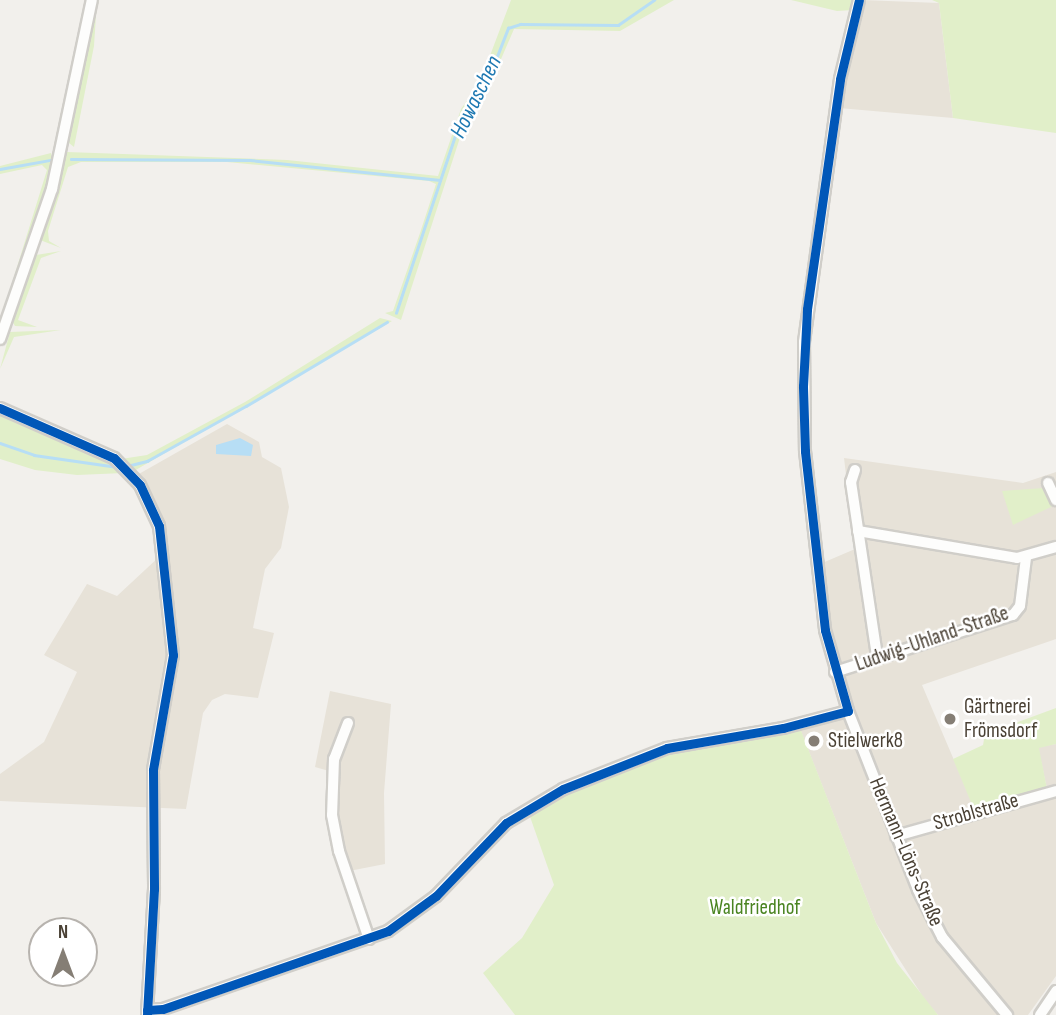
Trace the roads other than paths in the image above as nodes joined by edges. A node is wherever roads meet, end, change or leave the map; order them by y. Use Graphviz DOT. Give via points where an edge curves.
graph roads {
  1 [pos="92,0"];
  2 [pos="859,0"];
  3 [pos="0,339"];
  4 [pos="0,408"];
  5 [pos="855,470"];
  6 [pos="1048,483"];
  7 [pos="1056,500"];
  8 [pos="858,531"];
  9 [pos="1056,547"];
  10 [pos="1026,558"];
  11 [pos="877,657"];
  12 [pos="835,672"];
  13 [pos="848,711"];
  14 [pos="348,723"];
  15 [pos="1056,791"];
  16 [pos="896,836"];
  17 [pos="369,939"];
  18 [pos="1056,991"];
  19 [pos="147,1013"];
  20 [pos="1007,1015"];
  21 [pos="1040,1015"];
  1 -- 3 [label="street" via="52,189"];
  2 -- 12 [label="street, Hermann-Löns-Straße" via="840,79 804,342 805,450 823,616"];
  4 -- 19 [label="street" via="122,465 148,498 159,526 173,644 153,770 154,889"];
  5 -- 8 [label="street" via="851,482"];
  6 -- 7 [label="street"];
  8 -- 10 [label="street"];
  8 -- 11 [label="street"];
  9 -- 10 [label="street"];
  10 -- 11 [label="street, Ludwig-Uhland-Straße" via="1020,606 1013,615"];
  11 -- 12 [label="street, Ludwig-Uhland-Straße"];
  12 -- 13 [label="street, Hermann-Löns-Straße"];
  13 -- 16 [label="street, Hermann-Löns-Straße"];
  13 -- 17 [label="street" via="667,748 544,797 498,830 415,914"];
  14 -- 17 [label="street" via="334,759 332,815"];
  15 -- 16 [label="street, Stroblstraße"];
  16 -- 20 [label="street, Hermann-Löns-Straße" via="936,926"];
  17 -- 19 [label="street"];
  18 -- 21 [label="street"];
}
